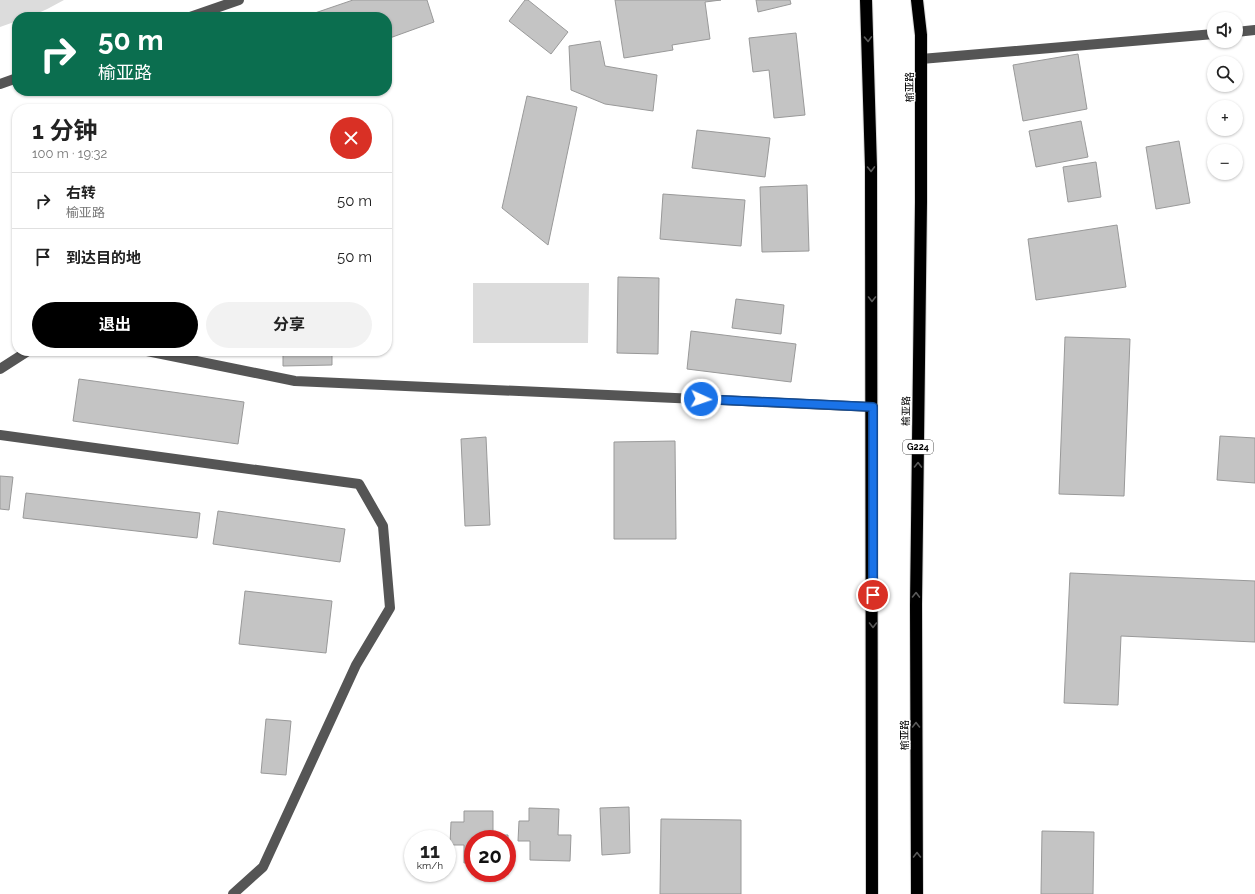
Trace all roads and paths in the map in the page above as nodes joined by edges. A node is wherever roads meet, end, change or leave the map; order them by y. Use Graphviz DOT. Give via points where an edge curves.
graph roads {
  1 [pos="239,0"];
  2 [pos="866,0"];
  3 [pos="917,0"];
  4 [pos="204,12"];
  5 [pos="1255,30"];
  6 [pos="1243,31"];
  7 [pos="1207,35"];
  8 [pos="921,59"];
  9 [pos="12,80"];
  10 [pos="0,84"];
  11 [pos="20,356"];
  12 [pos="172,356"];
  13 [pos="0,369"];
  14 [pos="873,407"];
  15 [pos="0,435"];
  16 [pos="233,894"];
  17 [pos="872,894"];
  18 [pos="917,894"];
  1 -- 4 [label="street"];
  2 -- 14 [label="highway, one-way" via="872,167"];
  3 -- 8 [label="highway, 榆亚路 / G224"];
  5 -- 6 [label="street"];
  7 -- 8 [label="street"];
  18 -- 8 [label="highway, 榆亚路 / G224, one-way" via="916,605"];
  9 -- 10 [label="street"];
  11 -- 13 [label="street"];
  12 -- 14 [label="street" via="295,381"];
  14 -- 17 [label="highway, one-way"];
  15 -- 16 [label="street" via="359,484 384,526 390,608 356,665 262,868"];
}
